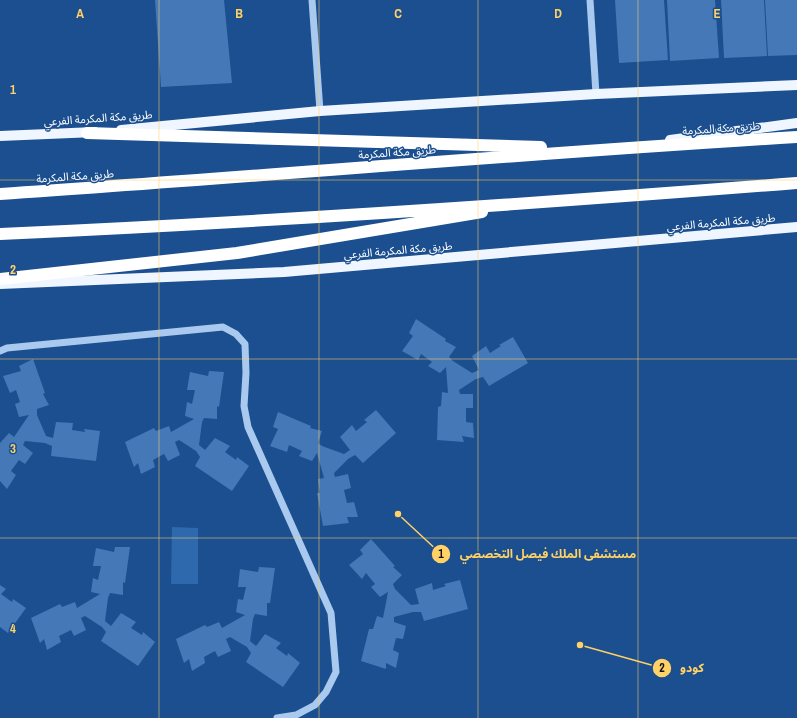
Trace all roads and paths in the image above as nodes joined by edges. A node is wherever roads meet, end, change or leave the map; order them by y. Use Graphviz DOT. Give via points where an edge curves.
graph roads {
  1 [pos="312,0"];
  2 [pos="590,0"];
  3 [pos="797,85"];
  4 [pos="596,94"];
  5 [pos="320,111"];
  6 [pos="797,123"];
  7 [pos="87,133"];
  8 [pos="0,136"];
  9 [pos="797,137"];
  10 [pos="603,149"];
  11 [pos="797,183"];
  12 [pos="797,187"];
  13 [pos="736,188"];
  14 [pos="0,194"];
  15 [pos="551,201"];
  16 [pos="797,227"];
  17 [pos="0,234"];
  18 [pos="0,280"];
  19 [pos="0,284"];
  20 [pos="0,351"];
  21 [pos="277,718"];
  1 -- 5 [label="street"];
  2 -- 4 [label="street"];
  3 -- 4 [label="main road, طريق مكة المكرمة الفرعي"];
  4 -- 5 [label="main road, طريق مكة المكرمة الفرعي"];
  5 -- 7 [label="main road, طريق مكة المكرمة الفرعي"];
  6 -- 10 [label="main road"];
  7 -- 8 [label="main road, طريق مكة المكرمة الفرعي"];
  7 -- 10 [label="highway"];
  9 -- 10 [label="highway, طريق مكة المكرمة"];
  10 -- 14 [label="highway, طريق مكة المكرمة"];
  11 -- 13 [label="highway"];
  12 -- 13 [label="main road"];
  13 -- 15 [label="highway"];
  15 -- 17 [label="highway"];
  15 -- 18 [label="highway" via="237,253"];
  16 -- 19 [label="main road, طريق مكة المكرمة الفرعي" via="284,272"];
  20 -- 21 [label="street" via="7,348 223,327 236,334 245,344 244,406 248,427 331,614 334,642 336,672 326,692 315,705 296,715"];
}
